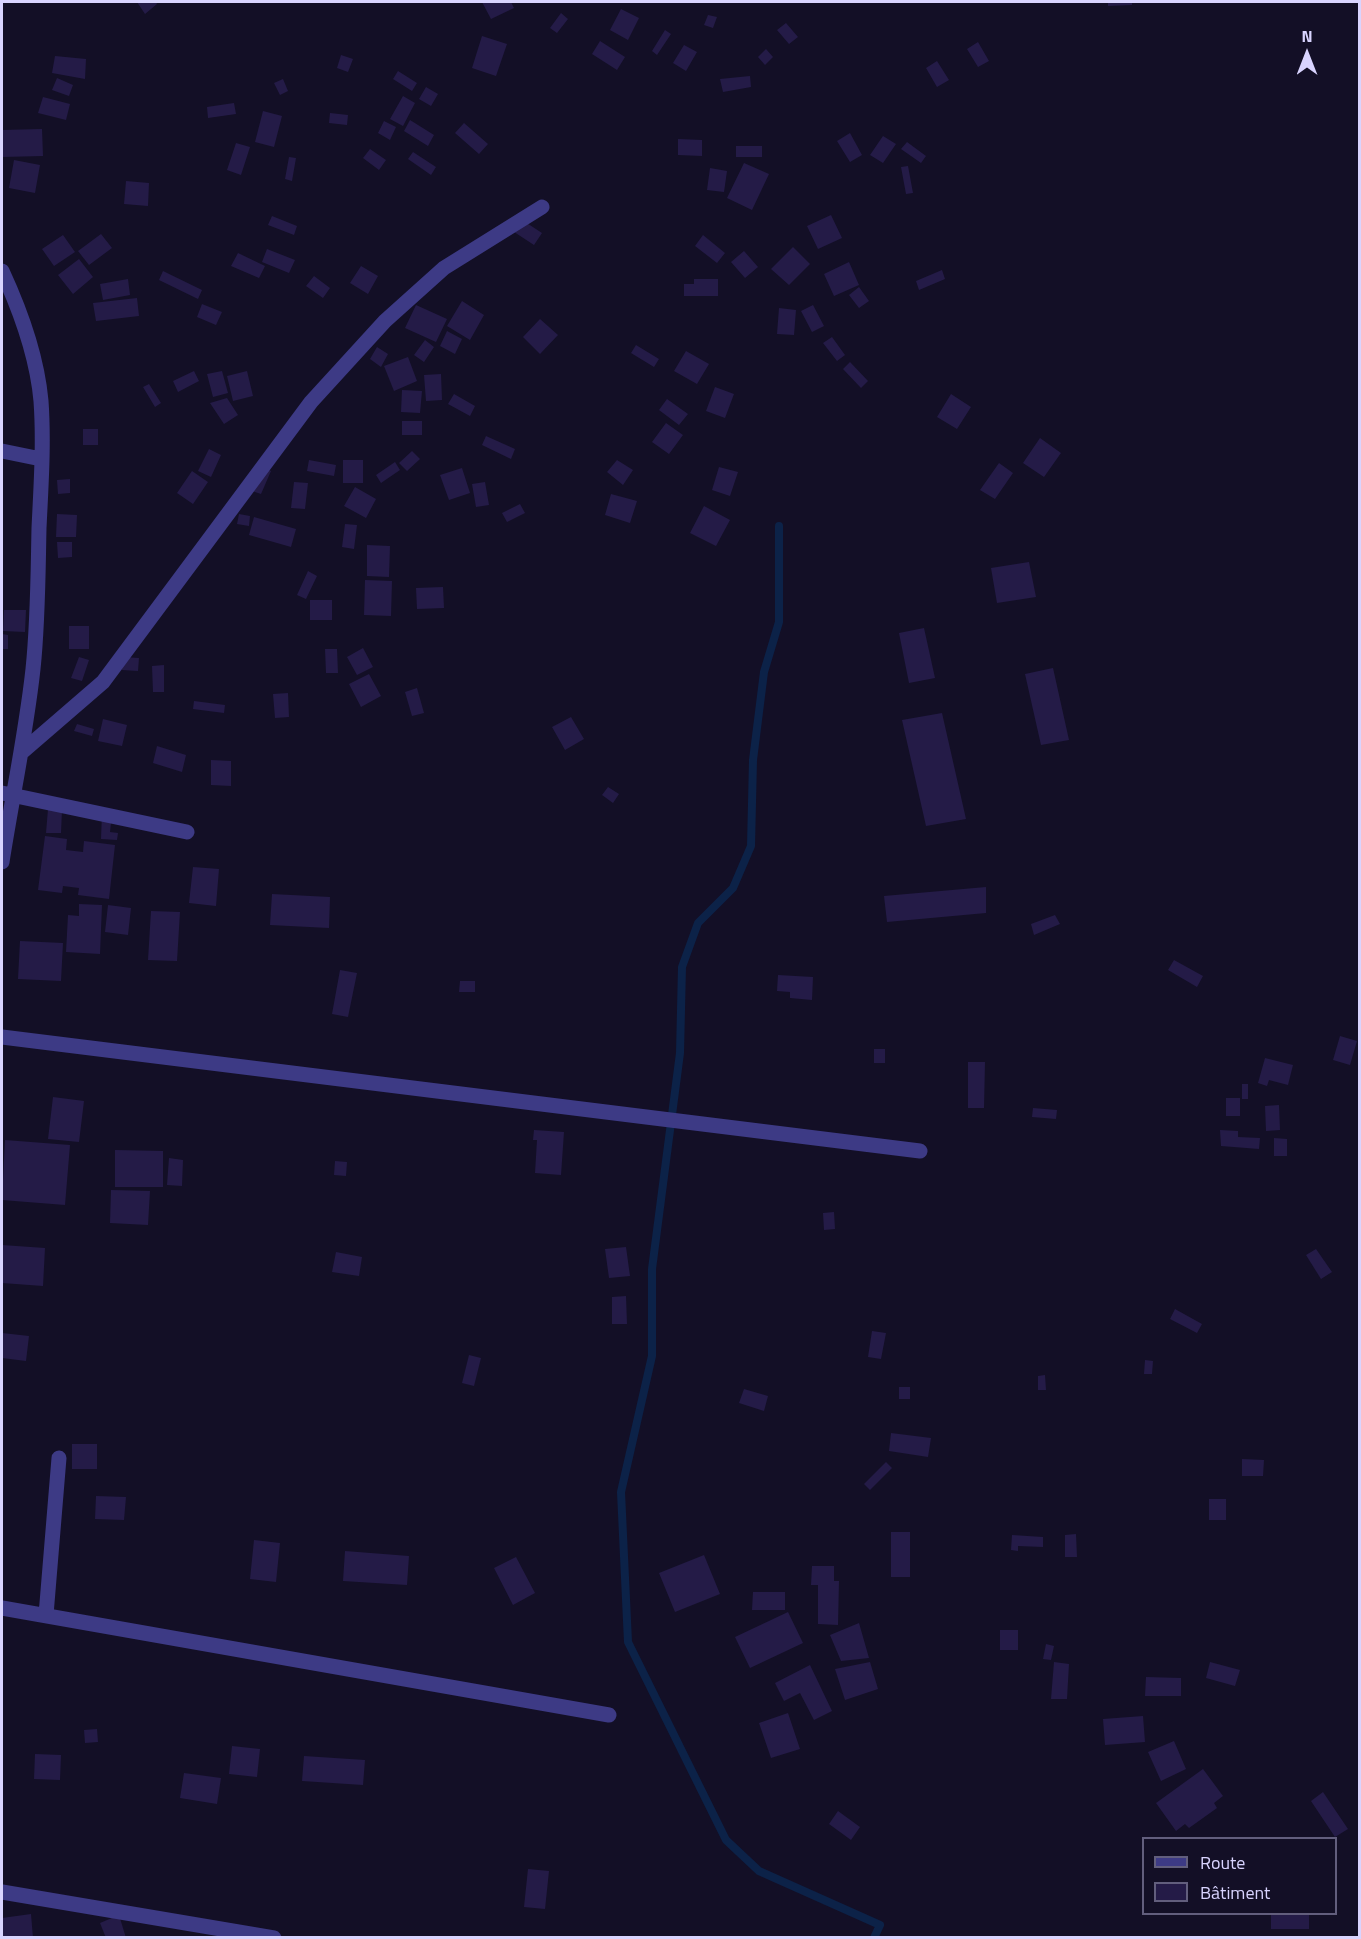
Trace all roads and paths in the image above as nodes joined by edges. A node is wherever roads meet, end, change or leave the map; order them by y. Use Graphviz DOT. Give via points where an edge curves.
graph roads {
  1 [pos="542,207"];
  2 [pos="2,271"];
  3 [pos="2,451"];
  4 [pos="41,459"];
  5 [pos="22,752"];
  6 [pos="7,794"];
  7 [pos="187,832"];
  8 [pos="2,862"];
  9 [pos="2,1036"];
  10 [pos="920,1151"];
  11 [pos="58,1458"];
  12 [pos="2,1608"];
  13 [pos="46,1615"];
  14 [pos="609,1715"];
  15 [pos="2,1892"];
  16 [pos="274,1938"];
  1 -- 5 [label="street" via="444,268 385,321 311,402 103,682"];
  2 -- 4 [label="street" via="32,350 41,400"];
  3 -- 4 [label="street"];
  4 -- 5 [label="street" via="37,608"];
  5 -- 6 [label="street"];
  6 -- 7 [label="street"];
  6 -- 8 [label="street"];
  9 -- 10 [label="street"];
  11 -- 13 [label="street"];
  12 -- 13 [label="street"];
  13 -- 14 [label="street"];
  15 -- 16 [label="street"];
}
